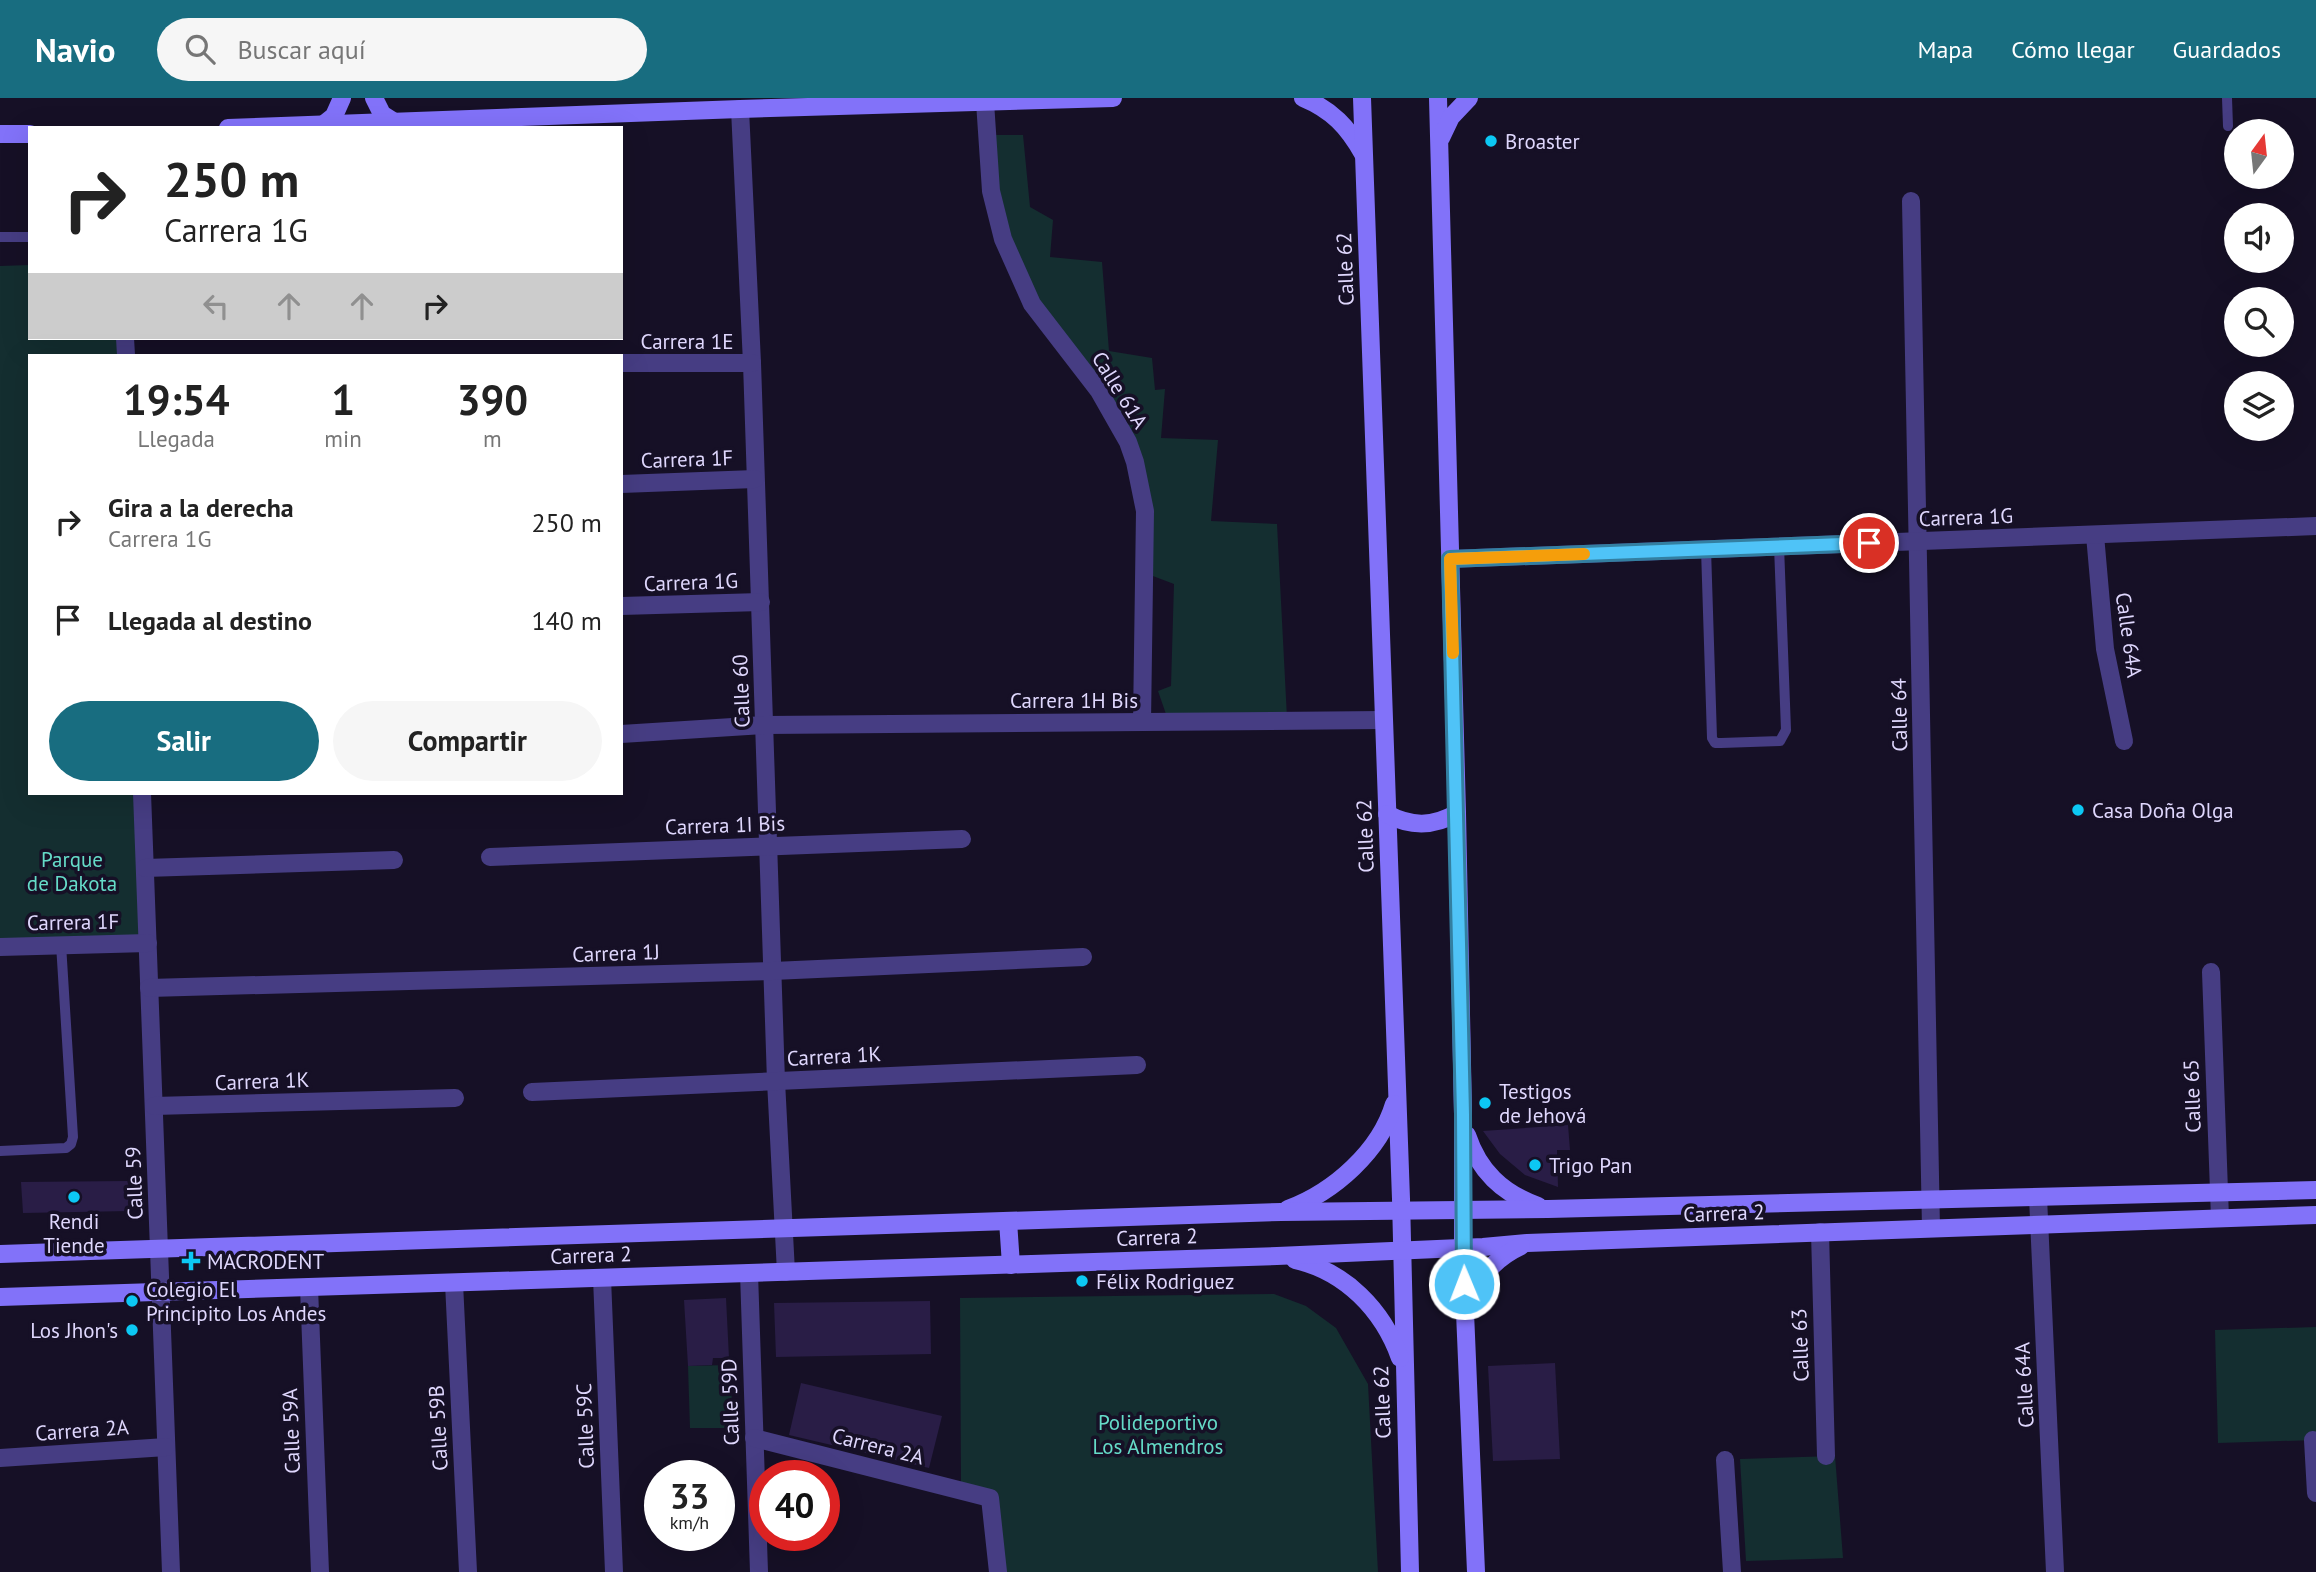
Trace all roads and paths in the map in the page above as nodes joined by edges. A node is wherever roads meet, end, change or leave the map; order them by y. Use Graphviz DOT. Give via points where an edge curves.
graph roads {
  1 [pos="342,98"];
  2 [pos="374,98"];
  3 [pos="1113,98"];
  4 [pos="1303,98"];
  5 [pos="1362,98"];
  6 [pos="1438,98"];
  7 [pos="1469,98"];
  8 [pos="2227,98"];
  9 [pos="985,102"];
  10 [pos="740,109"];
  11 [pos="2228,119"];
  12 [pos="393,121"];
  13 [pos="324,124"];
  14 [pos="458,124"];
  15 [pos="276,126"];
  16 [pos="0,134"];
  17 [pos="28,134"];
  18 [pos="1439,141"];
  19 [pos="1364,157"];
  20 [pos="1911,201"];
  21 [pos="0,237"];
  22 [pos="28,237"];
  23 [pos="623,363"];
  24 [pos="752,363"];
  25 [pos="755,479"];
  26 [pos="623,484"];
  27 [pos="2316,526"];
  28 [pos="2095,535"];
  29 [pos="1918,541"];
  30 [pos="1779,546"];
  31 [pos="1706,549"];
  32 [pos="1450,559"];
  33 [pos="761,602"];
  34 [pos="623,606"];
  35 [pos="1383,720"];
  36 [pos="1142,722"];
  37 [pos="765,725"];
  38 [pos="623,734"];
  39 [pos="2124,741"];
  40 [pos="142,795"];
  41 [pos="1457,813"];
  42 [pos="1387,814"];
  43 [pos="962,839"];
  44 [pos="768,846"];
  45 [pos="490,857"];
  46 [pos="394,860"];
  47 [pos="145,868"];
  48 [pos="148,943"];
  49 [pos="61,944"];
  50 [pos="0,947"];
  51 [pos="1083,957"];
  52 [pos="774,971"];
  53 [pos="2211,972"];
  54 [pos="149,988"];
  55 [pos="1137,1065"];
  56 [pos="776,1081"];
  57 [pos="532,1092"];
  58 [pos="1396,1097"];
  59 [pos="455,1098"];
  60 [pos="154,1107"];
  61 [pos="1463,1114"];
  62 [pos="0,1151"];
  63 [pos="2316,1190"];
  64 [pos="2219,1192"];
  65 [pos="2038,1197"];
  66 [pos="1931,1199"];
  67 [pos="1548,1209"];
  68 [pos="1401,1211"];
  69 [pos="1463,1211"];
  70 [pos="1281,1212"];
  71 [pos="2316,1215"];
  72 [pos="2220,1218"];
  73 [pos="1007,1221"];
  74 [pos="2039,1224"];
  75 [pos="785,1228"];
  76 [pos="1931,1228"];
  77 [pos="1820,1232"];
  78 [pos="1527,1242"];
  79 [pos="1463,1248"];
  80 [pos="159,1249"];
  81 [pos="1402,1251"];
  82 [pos="0,1254"];
  83 [pos="1278,1256"];
  84 [pos="1011,1265"];
  85 [pos="786,1272"];
  86 [pos="749,1273"];
  87 [pos="602,1278"];
  88 [pos="454,1283"];
  89 [pos="309,1287"];
  90 [pos="160,1292"];
  91 [pos="0,1297"];
  92 [pos="1466,1321"];
  93 [pos="1404,1367"];
  94 [pos="754,1438"];
  95 [pos="2313,1440"];
  96 [pos="166,1447"];
  97 [pos="1826,1456"];
  98 [pos="0,1458"];
  99 [pos="1725,1460"];
  100 [pos="2316,1493"];
  101 [pos="171,1572"];
  102 [pos="320,1572"];
  103 [pos="468,1572"];
  104 [pos="614,1572"];
  105 [pos="759,1572"];
  106 [pos="998,1572"];
  107 [pos="1410,1572"];
  108 [pos="1476,1572"];
  109 [pos="1732,1572"];
  110 [pos="2055,1572"];
  1 -- 13 [label="street" via="334,116"];
  2 -- 12 [label="street" via="382,114"];
  3 -- 9 [label="street"];
  4 -- 19 [label="street" via="1333,114"];
  5 -- 19 [label="street, Calle 62"];
  6 -- 18 [label="street"];
  7 -- 18 [label="street" via="1451,117"];
  8 -- 11 [label="lane"];
  9 -- 10 [label="street"];
  9 -- 36 [label="street, Calle 61A" via="990,191 1003,239 1032,304 1099,391 1135,462 1145,511"];
  10 -- 14 [label="street"];
  10 -- 24 [label="street, Calle 60"];
  12 -- 13 [label="street"];
  12 -- 14 [label="street"];
  13 -- 15 [label="street"];
  16 -- 17 [label="street"];
  18 -- 32 [label="street"];
  19 -- 35 [label="street, Calle 62"];
  20 -- 29 [label="street, Calle 64"];
  21 -- 22 [label="lane"];
  23 -- 24 [label="street, Carrera 1E"];
  24 -- 25 [label="street, Calle 60"];
  25 -- 26 [label="street, Carrera 1F"];
  25 -- 33 [label="street, Calle 60"];
  27 -- 28 [label="street, Carrera 1G"];
  28 -- 29 [label="street, Carrera 1G"];
  28 -- 39 [label="street, Calle 64A" via="2105,649"];
  29 -- 30 [label="street, Carrera 1G"];
  29 -- 66 [label="street, Calle 64"];
  30 -- 31 [label="street, Carrera 1G"];
  30 -- 31 [label="lane" via="1786,730 1780,741 1715,743 1712,738"];
  31 -- 32 [label="street, Carrera 1G"];
  32 -- 41 [label="street"];
  33 -- 34 [label="street, Carrera 1G"];
  33 -- 37 [label="street, Calle 60"];
  35 -- 36 [label="street, Carrera 1H Bis"];
  35 -- 42 [label="street, Calle 62"];
  36 -- 37 [label="street, Carrera 1H Bis"];
  37 -- 38 [label="street, Carrera 1H Bis"];
  37 -- 44 [label="street, Calle 60"];
  40 -- 47 [label="street, Calle 59"];
  41 -- 42 [label="street" via="1422,825"];
  41 -- 61 [label="street"];
  42 -- 58 [label="street, Calle 62"];
  43 -- 44 [label="street, Carrera 1I Bis"];
  44 -- 45 [label="street, Carrera 1I Bis"];
  44 -- 52 [label="street, Calle 60"];
  46 -- 47 [label="street"];
  47 -- 48 [label="street, Calle 59"];
  48 -- 49 [label="street, Carrera 1F"];
  48 -- 54 [label="street, Calle 59"];
  49 -- 50 [label="street, Carrera 1F"];
  49 -- 62 [label="lane" via="71,1144"];
  51 -- 52 [label="street, Carrera 1J"];
  52 -- 54 [label="street, Carrera 1J"];
  52 -- 56 [label="street, Calle 60"];
  53 -- 64 [label="street, Calle 65"];
  54 -- 60 [label="street, Calle 59"];
  55 -- 56 [label="street, Carrera 1K"];
  56 -- 57 [label="street, Carrera 1K"];
  56 -- 75 [label="street, Calle 60"];
  58 -- 68 [label="street, Calle 62"];
  58 -- 70 [label="street" via="1380,1135 1353,1167 1319,1194"];
  59 -- 60 [label="street, Carrera 1K"];
  60 -- 80 [label="street, Calle 59"];
  61 -- 67 [label="street" via="1472,1151 1482,1168 1511,1194"];
  61 -- 69 [label="street"];
  63 -- 64 [label="street, Carrera 2"];
  64 -- 65 [label="street, Carrera 2"];
  64 -- 72 [label="street, Calle 65"];
  65 -- 66 [label="street, Carrera 2"];
  65 -- 74 [label="street, Calle 64A"];
  66 -- 67 [label="street, Carrera 2"];
  66 -- 76 [label="street, Calle 64"];
  67 -- 69 [label="street, Carrera 2"];
  68 -- 69 [label="street, Carrera 2"];
  68 -- 70 [label="street, Carrera 2"];
  68 -- 81 [label="street, Calle 62"];
  69 -- 79 [label="street"];
  70 -- 73 [label="street, Carrera 2"];
  71 -- 72 [label="street, Carrera 2"];
  72 -- 74 [label="street, Carrera 2"];
  73 -- 75 [label="street, Carrera 2"];
  73 -- 84 [label="street"];
  74 -- 76 [label="street, Carrera 2"];
  74 -- 110 [label="street, Calle 64A"];
  75 -- 80 [label="street, Carrera 2"];
  75 -- 85 [label="street, Calle 60"];
  76 -- 77 [label="street, Carrera 2"];
  77 -- 78 [label="street, Carrera 2"];
  77 -- 97 [label="street, Calle 63"];
  78 -- 79 [label="street, Carrera 2"];
  78 -- 92 [label="street" via="1488,1268 1475,1288"];
  79 -- 81 [label="street, Carrera 2"];
  79 -- 92 [label="street"];
  80 -- 82 [label="street, Carrera 2"];
  80 -- 90 [label="street, Calle 59"];
  81 -- 83 [label="street, Carrera 2"];
  81 -- 93 [label="street, Calle 62"];
  83 -- 84 [label="street, Carrera 2"];
  83 -- 93 [label="street" via="1325,1271 1347,1284 1382,1321"];
  84 -- 85 [label="street, Carrera 2"];
  85 -- 86 [label="street, Carrera 2"];
  86 -- 87 [label="street, Carrera 2"];
  86 -- 94 [label="street, Calle 59D"];
  87 -- 88 [label="street, Carrera 2"];
  87 -- 104 [label="street, Calle 59C"];
  88 -- 89 [label="street, Carrera 2"];
  88 -- 103 [label="street, Calle 59B"];
  89 -- 90 [label="street, Carrera 2"];
  89 -- 102 [label="street, Calle 59A"];
  90 -- 91 [label="street, Carrera 2"];
  90 -- 96 [label="street, Calle 59"];
  92 -- 108 [label="street"];
  93 -- 107 [label="street, Calle 62"];
  94 -- 105 [label="street, Calle 59D"];
  94 -- 106 [label="street, Carrera 2A" via="990,1498"];
  95 -- 100 [label="street"];
  96 -- 98 [label="street, Carrera 2A"];
  96 -- 101 [label="street, Calle 59"];
  99 -- 109 [label="street"];
}
